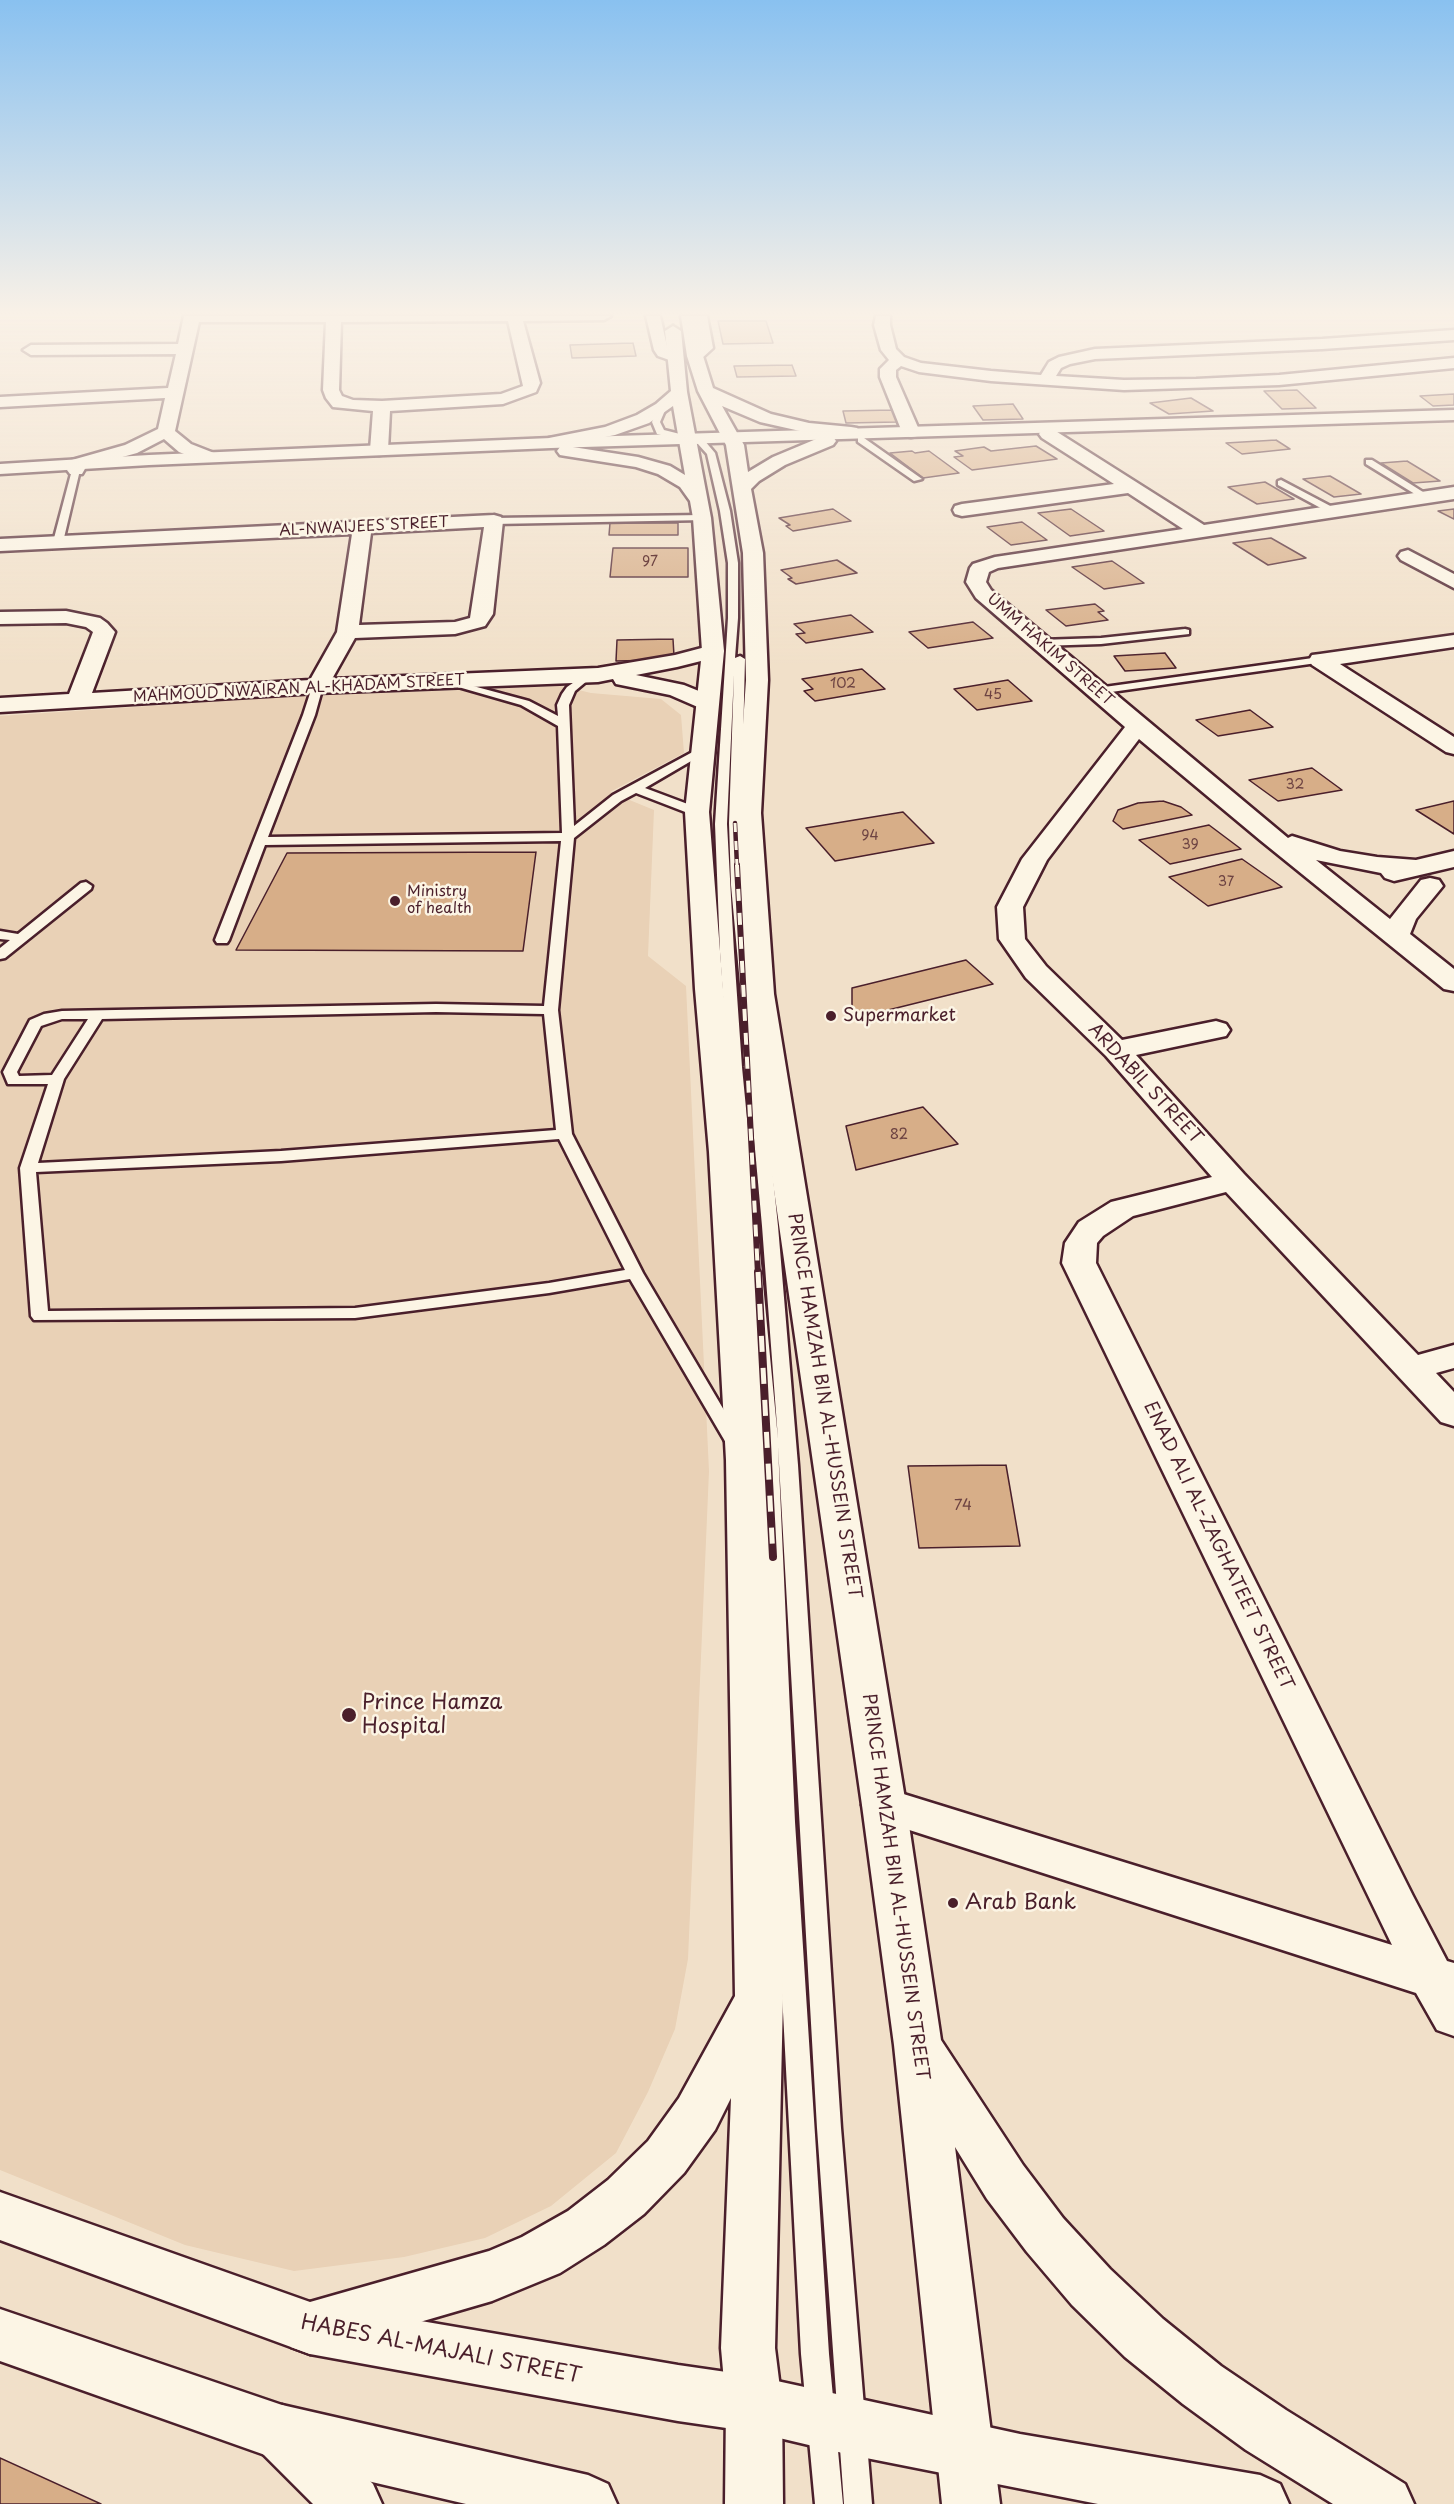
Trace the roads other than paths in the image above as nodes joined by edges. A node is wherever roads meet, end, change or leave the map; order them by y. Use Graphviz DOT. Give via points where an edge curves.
graph roads {
  1 [pos="164,433"];
  2 [pos="167,433"];
  3 [pos="380,433"];
  4 [pos="604,433"];
  5 [pos="664,433"];
  6 [pos="705,433"];
  7 [pos="711,433"];
  8 [pos="838,433"];
  9 [pos="898,433"];
  10 [pos="1087,433"];
  11 [pos="1048,434"];
  12 [pos="856,436"];
  13 [pos="827,441"];
  14 [pos="712,443"];
  15 [pos="559,447"];
  16 [pos="379,450"];
  17 [pos="208,457"];
  18 [pos="1369,462"];
  19 [pos="77,467"];
  20 [pos="0,469"];
  21 [pos="0,475"];
  22 [pos="917,478"];
  23 [pos="1281,483"];
  24 [pos="1132,487"];
  25 [pos="742,488"];
  26 [pos="1454,493"];
  27 [pos="1426,497"];
  28 [pos="701,510"];
  29 [pos="962,510"];
  30 [pos="1333,511"];
  31 [pos="494,521"];
  32 [pos="362,527"];
  33 [pos="1198,530"];
  34 [pos="58,542"];
  35 [pos="0,545"];
  36 [pos="1408,556"];
  37 [pos="1454,582"];
  38 [pos="0,618"];
  39 [pos="348,632"];
  40 [pos="1185,632"];
  41 [pos="1454,641"];
  42 [pos="1040,643"];
  43 [pos="713,651"];
  44 [pos="1320,660"];
  45 [pos="593,675"];
  46 [pos="444,681"];
  47 [pos="317,686"];
  48 [pos="1097,691"];
  49 [pos="77,701"];
  50 [pos="708,703"];
  51 [pos="0,705"];
  52 [pos="563,724"];
  53 [pos="1138,725"];
  54 [pos="1454,747"];
  55 [pos="704,750"];
  56 [pos="635,788"];
  57 [pos="697,812"];
  58 [pos="1269,835"];
  59 [pos="568,837"];
  60 [pos="261,841"];
  61 [pos="1454,859"];
  62 [pos="1434,878"];
  63 [pos="86,886"];
  64 [pos="1333,886"];
  65 [pos="1355,903"];
  66 [pos="0,935"];
  67 [pos="1396,935"];
  68 [pos="21,938"];
  69 [pos="222,940"];
  70 [pos="0,955"];
  71 [pos="1454,982"];
  72 [pos="551,1010"];
  73 [pos="98,1014"];
  74 [pos="1216,1030"];
  75 [pos="1116,1050"];
  76 [pos="57,1079"];
  77 [pos="564,1134"];
  78 [pos="28,1168"];
  79 [pos="1233,1181"];
  80 [pos="635,1272"];
  81 [pos="1454,1356"];
  82 [pos="1411,1369"];
  83 [pos="1454,1414"];
  84 [pos="745,1460"];
  85 [pos="884,1805"];
  86 [pos="1447,1991"];
  87 [pos="759,1998"];
  88 [pos="918,2044"];
  89 [pos="0,2216"];
  90 [pos="310,2328"];
  91 [pos="0,2335"];
  92 [pos="754,2404"];
  93 [pos="836,2423"];
  94 [pos="282,2433"];
  95 [pos="966,2450"];
  96 [pos="353,2504"];
  97 [pos="588,2504"];
  98 [pos="754,2504"];
  99 [pos="829,2504"];
  100 [pos="858,2504"];
  101 [pos="971,2504"];
  102 [pos="1260,2504"];
  103 [pos="1385,2504"];
  1 -- 19 [label="street"];
  2 -- 17 [label="street" via="185,448"];
  3 -- 16 [label="street"];
  4 -- 15 [label="street"];
  5 -- 14 [label="lane"];
  6 -- 14 [label="street, PRINCE HAMZAH BIN AL-HUSSEIN STREET"];
  7 -- 14 [label="street, PRINCE HAMZAH BIN AL-HUSSEIN STREET"];
  8 -- 12 [label="street"];
  9 -- 12 [label="street"];
  10 -- 11 [label="street"];
  11 -- 12 [label="street"];
  11 -- 24 [label="street"];
  12 -- 13 [label="street"];
  12 -- 14 [label="street"];
  12 -- 22 [label="lane"];
  13 -- 14 [label="street"];
  13 -- 25 [label="street" via="779,461"];
  14 -- 15 [label="street"];
  14 -- 25 [label="street, PRINCE HAMZAH BIN AL-HUSSEIN STREET"];
  14 -- 28 [label="street, PRINCE HAMZAH BIN AL-HUSSEIN STREET"];
  14 -- 93 [label="lane" via="733,563 721,824 735,1067 769,1443 784,1822"];
  14 -- 93 [label="lane" via="736,513 744,554 746,592 735,823 737,885 789,1465 827,2093"];
  15 -- 16 [label="street"];
  15 -- 19 [label="street"];
  15 -- 28 [label="street" via="664,470 686,483"];
  16 -- 17 [label="street"];
  17 -- 19 [label="street"];
  18 -- 27 [label="lane"];
  19 -- 20 [label="street"];
  19 -- 21 [label="street"];
  19 -- 34 [label="lane"];
  23 -- 30 [label="lane"];
  24 -- 29 [label="street"];
  24 -- 33 [label="street"];
  25 -- 85 [label="street, PRINCE HAMZAH BIN AL-HUSSEIN STREET" via="755,584 757,680 749,813 760,994"];
  26 -- 27 [label="street, UMM HAKIM STREET"];
  27 -- 30 [label="street, UMM HAKIM STREET"];
  28 -- 31 [label="lane"];
  28 -- 43 [label="street, PRINCE HAMZAH BIN AL-HUSSEIN STREET"];
  30 -- 33 [label="street, UMM HAKIM STREET"];
  31 -- 32 [label="street, AL-NWAIJEES STREET"];
  31 -- 39 [label="street" via="483,614 478,622 455,628"];
  32 -- 34 [label="street, AL-NWAIJEES STREET"];
  32 -- 39 [label="street"];
  33 -- 42 [label="street, UMM HAKIM STREET" via="980,568 976,582 983,594"];
  34 -- 35 [label="street, AL-NWAIJEES STREET"];
  36 -- 37 [label="street"];
  38 -- 49 [label="street" via="66,617 100,627 104,632 100,647"];
  39 -- 47 [label="street"];
  40 -- 42 [label="lane"];
  41 -- 44 [label="street"];
  42 -- 48 [label="street, UMM HAKIM STREET"];
  43 -- 45 [label="street, MAHMOUD NWAIRAN AL-KHADAM STREET" via="676,662"];
  43 -- 50 [label="street, PRINCE HAMZAH BIN AL-HUSSEIN STREET"];
  44 -- 48 [label="lane"];
  44 -- 54 [label="street"];
  45 -- 46 [label="street, MAHMOUD NWAIRAN AL-KHADAM STREET"];
  45 -- 50 [label="street, MAHMOUD NWAIRAN AL-KHADAM STREET" via="664,686"];
  45 -- 52 [label="lane" via="566,696"];
  46 -- 47 [label="street, MAHMOUD NWAIRAN AL-KHADAM STREET"];
  46 -- 52 [label="lane" via="525,703"];
  47 -- 49 [label="street, MAHMOUD NWAIRAN AL-KHADAM STREET"];
  47 -- 60 [label="lane"];
  48 -- 53 [label="street, UMM HAKIM STREET"];
  49 -- 51 [label="street, MAHMOUD NWAIRAN AL-KHADAM STREET"];
  50 -- 55 [label="street, PRINCE HAMZAH BIN AL-HUSSEIN STREET"];
  52 -- 59 [label="lane"];
  53 -- 58 [label="street, UMM HAKIM STREET"];
  53 -- 75 [label="street, ARDABIL STREET" via="1035,859 1010,908 1012,939 1036,972"];
  55 -- 56 [label="lane"];
  55 -- 57 [label="street, PRINCE HAMZAH BIN AL-HUSSEIN STREET"];
  56 -- 57 [label="lane"];
  56 -- 59 [label="lane" via="616,798"];
  57 -- 84 [label="street, PRINCE HAMZAH BIN AL-HUSSEIN STREET"];
  58 -- 62 [label="street" via="1336,858"];
  58 -- 64 [label="street, UMM HAKIM STREET"];
  59 -- 60 [label="lane"];
  59 -- 72 [label="lane"];
  60 -- 69 [label="lane"];
  61 -- 62 [label="street"];
  62 -- 64 [label="street"];
  62 -- 65 [label="street"];
  62 -- 67 [label="street" via="1411,907"];
  63 -- 68 [label="lane"];
  64 -- 65 [label="street, UMM HAKIM STREET"];
  65 -- 67 [label="street, UMM HAKIM STREET"];
  66 -- 68 [label="lane"];
  67 -- 71 [label="street, UMM HAKIM STREET"];
  68 -- 70 [label="lane"];
  72 -- 73 [label="lane" via="436,1008"];
  72 -- 77 [label="lane"];
  73 -- 76 [label="lane"];
  73 -- 76 [label="lane" via="49,1017 32,1028 10,1077 13,1082"];
  74 -- 75 [label="street"];
  75 -- 79 [label="street, ARDABIL STREET"];
  76 -- 78 [label="lane"];
  77 -- 78 [label="lane" via="281,1156"];
  77 -- 80 [label="lane"];
  78 -- 80 [label="lane" via="40,1316 355,1313 549,1288"];
  79 -- 82 [label="street, ARDABIL STREET"];
  79 -- 86 [label="street, ENAD ALI AL-ZAGHATEET STREET" via="1122,1209 1091,1229 1081,1243 1078,1263"];
  80 -- 84 [label="lane"];
  81 -- 82 [label="street"];
  82 -- 83 [label="street, ARDABIL STREET"];
  84 -- 87 [label="street, PRINCE HAMZAH BIN AL-HUSSEIN STREET"];
  85 -- 86 [label="street"];
  85 -- 88 [label="street, PRINCE HAMZAH BIN AL-HUSSEIN STREET"];
  87 -- 90 [label="street" via="698,2114 666,2157 626,2197 586,2228 541,2255 492,2276"];
  87 -- 92 [label="street, PRINCE HAMZAH BIN AL-HUSSEIN STREET" via="748,2348"];
  88 -- 95 [label="street, PRINCE HAMZAH BIN AL-HUSSEIN STREET"];
  88 -- 103 [label="street" via="1005,2182 1091,2287 1202,2385"];
  89 -- 90 [label="street, HABES AL-MAJALI STREET"];
  90 -- 92 [label="street, HABES AL-MAJALI STREET"];
  91 -- 94 [label="street"];
  92 -- 93 [label="street, HABES AL-MAJALI STREET"];
  92 -- 98 [label="street, PRINCE HAMZAH BIN AL-HUSSEIN STREET"];
  93 -- 95 [label="street, HABES AL-MAJALI STREET"];
  93 -- 99 [label="lane"];
  93 -- 100 [label="lane"];
  94 -- 96 [label="street"];
  94 -- 97 [label="street"];
  95 -- 101 [label="street, PRINCE HAMZAH BIN AL-HUSSEIN STREET"];
  95 -- 102 [label="street, HABES AL-MAJALI STREET"];
}
